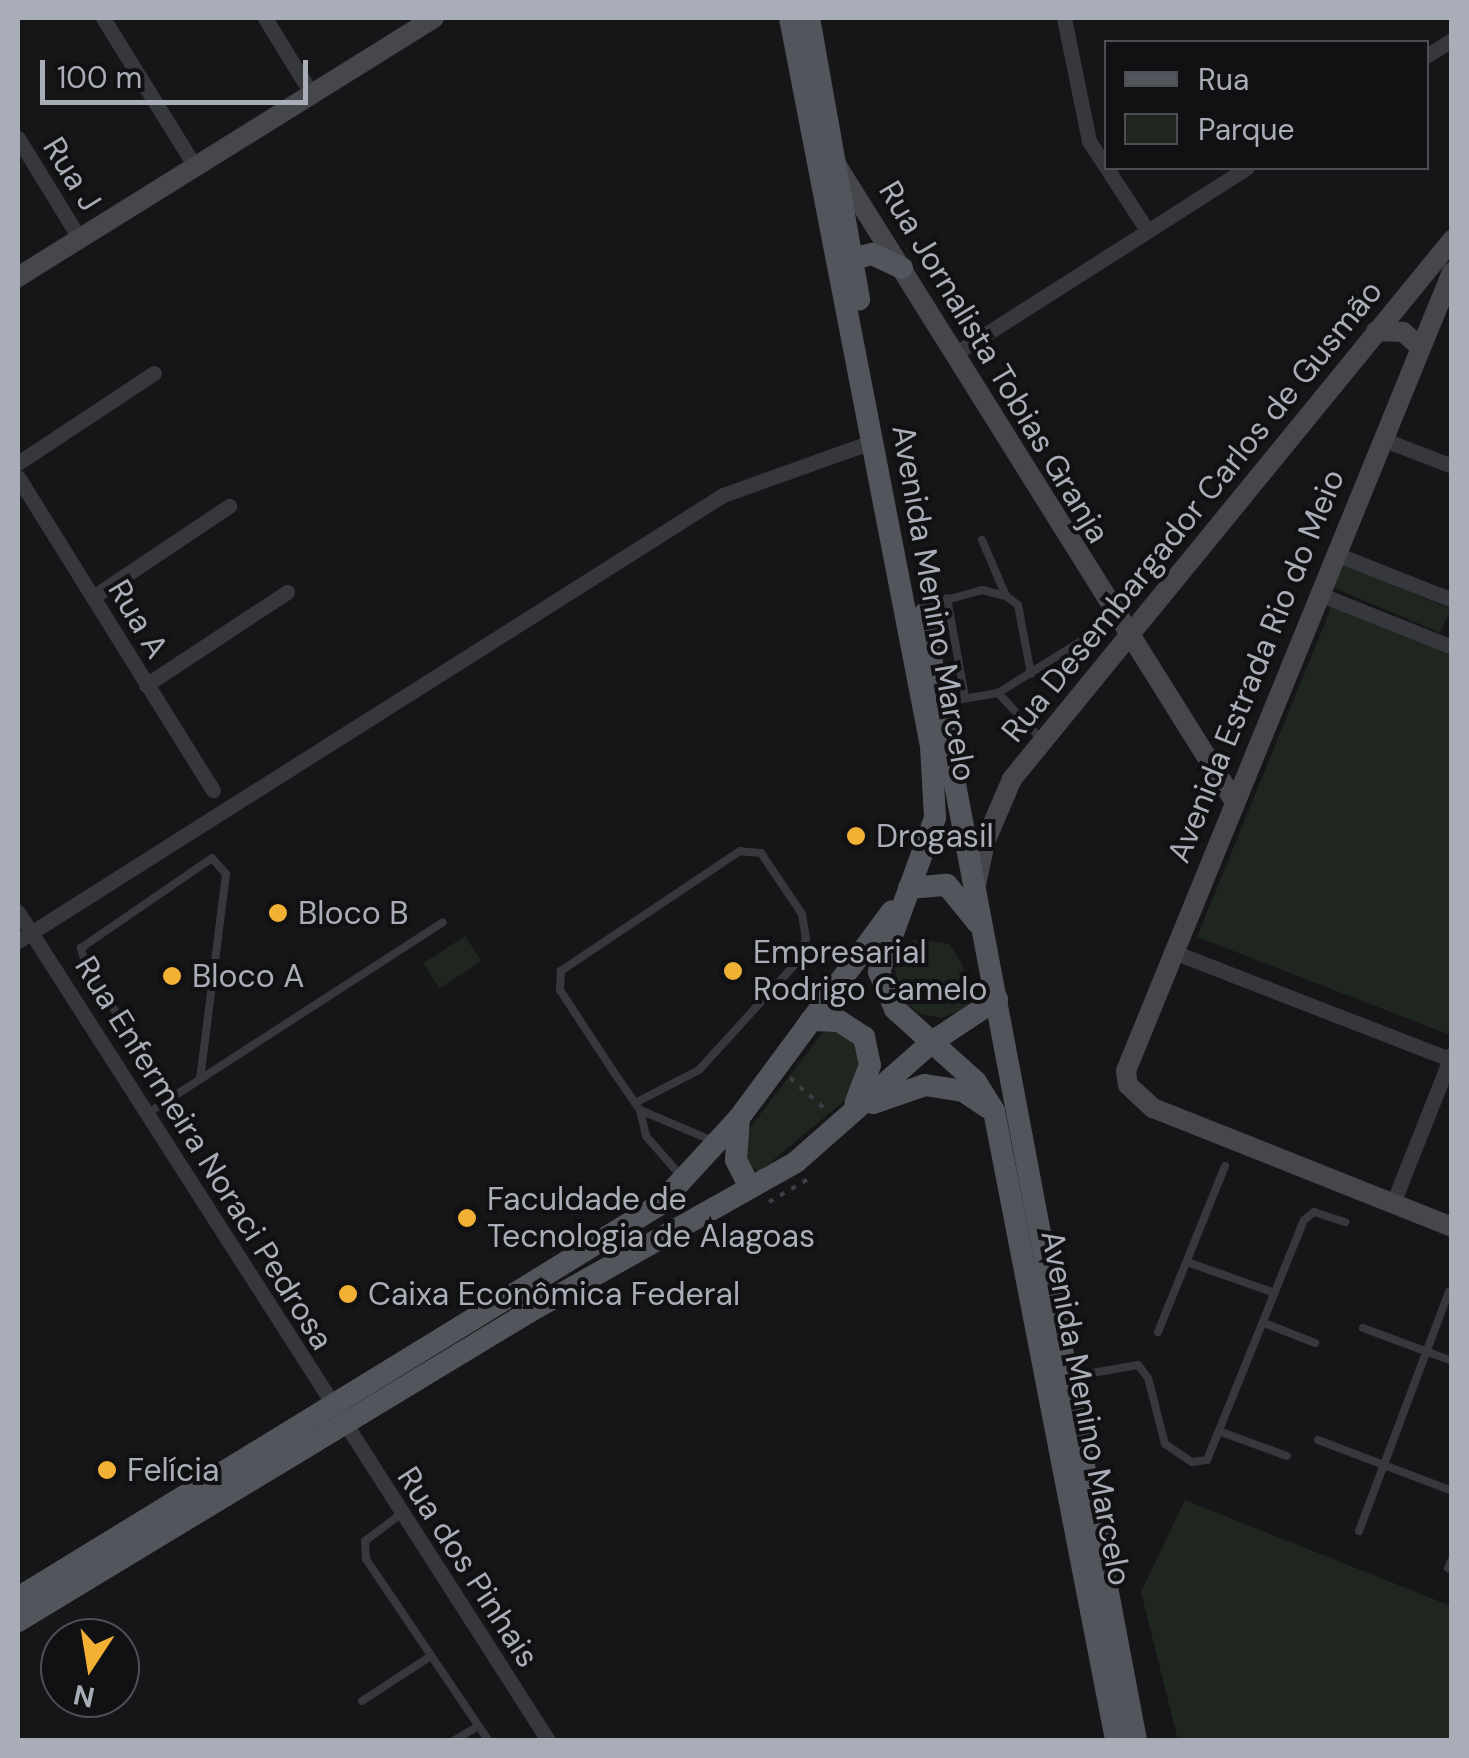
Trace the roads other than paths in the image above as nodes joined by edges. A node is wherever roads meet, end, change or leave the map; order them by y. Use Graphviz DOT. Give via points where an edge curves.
graph roads {
  1 [pos="103,18"];
  2 [pos="265,18"];
  3 [pos="790,18"];
  4 [pos="809,18"];
  5 [pos="1064,18"];
  6 [pos="428,19"];
  7 [pos="1452,40"];
  8 [pos="1429,54"];
  9 [pos="311,93"];
  10 [pos="18,138"];
  11 [pos="833,158"];
  12 [pos="1104,163"];
  13 [pos="196,168"];
  14 [pos="1108,170"];
  15 [pos="1244,170"];
  16 [pos="1146,230"];
  17 [pos="80,239"];
  18 [pos="1452,240"];
  19 [pos="843,260"];
  20 [pos="902,268"];
  21 [pos="1452,272"];
  22 [pos="18,277"];
  23 [pos="1444,313"];
  24 [pos="1376,331"];
  25 [pos="1420,347"];
  26 [pos="953,355"];
  27 [pos="154,373"];
  28 [pos="1382,439"];
  29 [pos="874,442"];
  30 [pos="18,463"];
  31 [pos="1452,466"];
  32 [pos="18,477"];
  33 [pos="229,506"];
  34 [pos="982,540"];
  35 [pos="1336,554"];
  36 [pos="287,592"];
  37 [pos="1320,594"];
  38 [pos="1006,596"];
  39 [pos="93,597"];
  40 [pos="946,598"];
  41 [pos="1452,600"];
  42 [pos="922,607"];
  43 [pos="1116,620"];
  44 [pos="1127,639"];
  45 [pos="1452,647"];
  46 [pos="1031,674"];
  47 [pos="146,685"];
  48 [pos="998,692"];
  49 [pos="965,697"];
  50 [pos="940,704"];
  51 [pos="1042,740"];
  52 [pos="212,790"];
  53 [pos="1233,799"];
  54 [pos="976,886"];
  55 [pos="910,888"];
  56 [pos="18,912"];
  57 [pos="444,922"];
  58 [pos="984,933"];
  59 [pos="24,937"];
  60 [pos="1171,951"];
  61 [pos="998,999"];
  62 [pos="812,1020"];
  63 [pos="932,1042"];
  64 [pos="1450,1057"];
  65 [pos="200,1079"];
  66 [pos="171,1098"];
  67 [pos="637,1106"];
  68 [pos="994,1111"];
  69 [pos="148,1113"];
  70 [pos="846,1116"];
  71 [pos="738,1118"];
  72 [pos="718,1143"];
  73 [pos="1225,1166"];
  74 [pos="684,1179"];
  75 [pos="750,1187"];
  76 [pos="1393,1203"];
  77 [pos="1346,1222"];
  78 [pos="1452,1227"];
  79 [pos="1186,1262"];
  80 [pos="1449,1290"];
  81 [pos="1275,1293"];
  82 [pos="1264,1322"];
  83 [pos="1364,1328"];
  84 [pos="1158,1332"];
  85 [pos="1315,1343"];
  86 [pos="1426,1352"];
  87 [pos="1452,1361"];
  88 [pos="1068,1376"];
  89 [pos="338,1417"];
  90 [pos="1221,1432"];
  91 [pos="1318,1440"];
  92 [pos="1287,1456"];
  93 [pos="1384,1465"];
  94 [pos="1452,1491"];
  95 [pos="401,1514"];
  96 [pos="1359,1531"];
  97 [pos="73,1575"];
  98 [pos="18,1598"];
  99 [pos="18,1621"];
  100 [pos="431,1656"];
  101 [pos="362,1701"];
  102 [pos="478,1726"];
  103 [pos="455,1740"];
  104 [pos="488,1740"];
  105 [pos="548,1740"];
  106 [pos="1116,1740"];
  107 [pos="1136,1740"];
  1 -- 13 [label="street"];
  2 -- 9 [label="street"];
  3 -- 19 [label="main road, Avenida Menino Marcelo"];
  4 -- 11 [label="main road, Avenida Menino Marcelo"];
  5 -- 12 [label="street" via="1090,141"];
  6 -- 9 [label="street"];
  7 -- 8 [label="street"];
  9 -- 13 [label="street"];
  10 -- 17 [label="street, Rua J"];
  11 -- 19 [label="main road, Avenida Menino Marcelo"];
  11 -- 20 [label="street, Rua Jornalista Tobias Granja"];
  13 -- 17 [label="street"];
  14 -- 16 [label="street"];
  15 -- 16 [label="street"];
  16 -- 26 [label="street"];
  17 -- 22 [label="street"];
  18 -- 24 [label="street, Rua Desembargador Carlos de Gusmão"];
  19 -- 20 [label="main road" via="872,254"];
  19 -- 29 [label="main road, Avenida Menino Marcelo"];
  19 -- 42 [label="main road, Avenida Menino Marcelo"];
  20 -- 26 [label="street, Rua Jornalista Tobias Granja"];
  21 -- 23 [label="street, Avenida Estrada Rio do Meio"];
  23 -- 25 [label="street, Avenida Estrada Rio do Meio"];
  24 -- 25 [label="street" via="1403,332"];
  24 -- 44 [label="street, Rua Desembargador Carlos de Gusmão"];
  25 -- 28 [label="street, Avenida Estrada Rio do Meio"];
  26 -- 43 [label="street, Rua Jornalista Tobias Granja"];
  27 -- 30 [label="street"];
  28 -- 31 [label="street"];
  28 -- 35 [label="street, Avenida Estrada Rio do Meio"];
  29 -- 55 [label="main road, Avenida Menino Marcelo" via="935,795 926,850"];
  29 -- 59 [label="street" via="808,459 723,495"];
  32 -- 39 [label="street, Rua A"];
  33 -- 39 [label="street"];
  34 -- 38 [label="lane"];
  35 -- 37 [label="street, Avenida Estrada Rio do Meio"];
  35 -- 41 [label="street"];
  36 -- 47 [label="street"];
  37 -- 45 [label="street"];
  37 -- 53 [label="street, Avenida Estrada Rio do Meio"];
  38 -- 40 [label="lane" via="982,590"];
  38 -- 46 [label="lane" via="1018,605"];
  39 -- 47 [label="street, Rua A"];
  40 -- 42 [label="lane"];
  40 -- 49 [label="lane"];
  42 -- 50 [label="main road, Avenida Menino Marcelo"];
  43 -- 44 [label="street, Rua Jornalista Tobias Granja"];
  43 -- 46 [label="lane"];
  44 -- 51 [label="street, Rua Desembargador Carlos de Gusmão"];
  44 -- 53 [label="street, Rua Jornalista Tobias Granja"];
  46 -- 48 [label="lane"];
  47 -- 52 [label="street, Rua A"];
  48 -- 49 [label="lane"];
  48 -- 51 [label="lane"];
  49 -- 50 [label="lane"];
  50 -- 54 [label="main road, Avenida Menino Marcelo"];
  51 -- 54 [label="street, Rua Desembargador Carlos de Gusmão" via="997,809"];
  53 -- 60 [label="street, Avenida Estrada Rio do Meio"];
  54 -- 58 [label="main road, Avenida Menino Marcelo"];
  55 -- 58 [label="main road" via="947,885"];
  55 -- 62 [label="main road"];
  55 -- 63 [label="main road, Avenida Menino Marcelo" via="879,972 895,1009"];
  56 -- 59 [label="street, Rua Enfermeira Noraci Pedrosa"];
  57 -- 65 [label="lane"];
  58 -- 61 [label="main road, Avenida Menino Marcelo"];
  59 -- 69 [label="street, Rua Enfermeira Noraci Pedrosa"];
  60 -- 64 [label="street"];
  60 -- 76 [label="street, Avenida Estrada Rio do Meio" via="1129,1056 1128,1085 1153,1108"];
  61 -- 63 [label="main road"];
  61 -- 88 [label="main road, Avenida Menino Marcelo"];
  62 -- 70 [label="main road" via="839,1021 864,1038 870,1065"];
  62 -- 71 [label="main road"];
  63 -- 68 [label="main road, Avenida Menino Marcelo" via="976,1082"];
  63 -- 70 [label="main road"];
  64 -- 76 [label="street"];
  65 -- 66 [label="lane"];
  65 -- 66 [label="lane" via="226,874 212,858 82,948 86,966"];
  66 -- 69 [label="lane"];
  67 -- 67 [label="lane" via="560,990 562,971 740,850 761,853 802,914 806,939 800,960 699,1070"];
  67 -- 72 [label="lane"];
  67 -- 74 [label="lane" via="646,1136"];
  68 -- 70 [label="main road" via="962,1091 925,1085"];
  68 -- 106 [label="main road, Avenida Menino Marcelo"];
  69 -- 89 [label="street, Rua Enfermeira Noraci Pedrosa"];
  70 -- 75 [label="main road" via="796,1162"];
  71 -- 72 [label="main road"];
  71 -- 75 [label="main road" via="736,1160"];
  72 -- 74 [label="main road"];
  73 -- 79 [label="lane"];
  74 -- 89 [label="main road" via="625,1232"];
  75 -- 89 [label="main road"];
  76 -- 78 [label="street"];
  77 -- 81 [label="lane" via="1308,1214"];
  79 -- 81 [label="lane"];
  79 -- 84 [label="lane"];
  80 -- 86 [label="lane"];
  81 -- 82 [label="lane"];
  82 -- 85 [label="lane"];
  82 -- 90 [label="lane"];
  83 -- 86 [label="lane"];
  86 -- 87 [label="lane"];
  86 -- 93 [label="lane"];
  88 -- 90 [label="lane" via="1138,1365 1148,1378 1164,1444 1192,1462 1207,1460"];
  88 -- 107 [label="main road, Avenida Menino Marcelo"];
  89 -- 95 [label="street, Rua dos Pinhais"];
  89 -- 97 [label="main road"];
  90 -- 92 [label="lane"];
  91 -- 93 [label="lane"];
  93 -- 94 [label="lane"];
  93 -- 96 [label="lane"];
  95 -- 100 [label="lane" via="371,1534 363,1550"];
  95 -- 105 [label="street, Rua dos Pinhais"];
  97 -- 98 [label="main road"];
  97 -- 99 [label="main road"];
  100 -- 101 [label="lane"];
  100 -- 102 [label="lane"];
  102 -- 103 [label="lane"];
  102 -- 104 [label="lane"];
}
